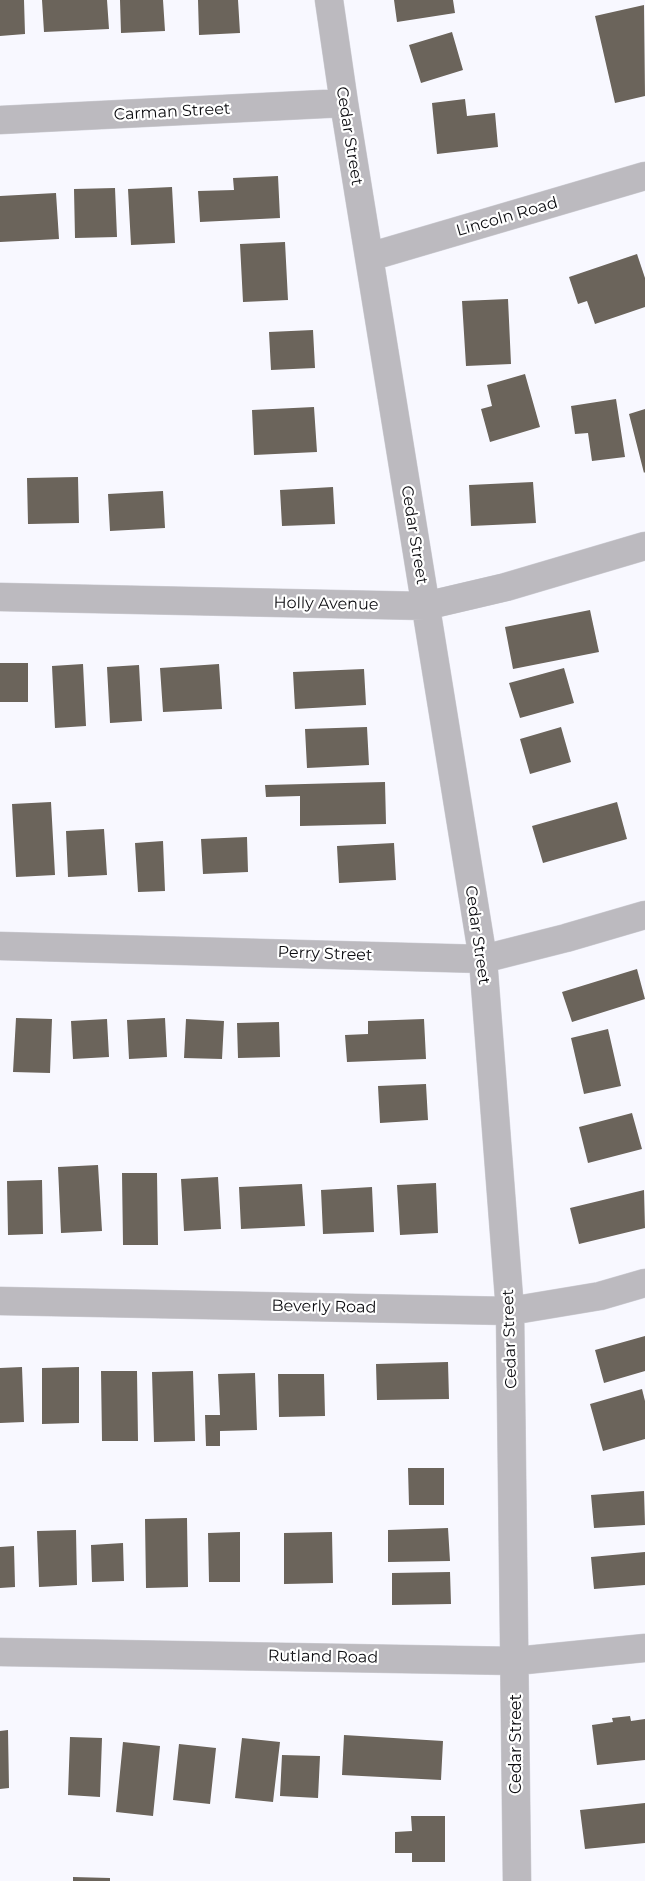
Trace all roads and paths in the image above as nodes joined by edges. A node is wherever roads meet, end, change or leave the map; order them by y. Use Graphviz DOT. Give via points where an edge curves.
graph roads {
  1 [pos="329,0"];
  2 [pos="344,103"];
  3 [pos="0,120"];
  4 [pos="645,176"];
  5 [pos="369,257"];
  6 [pos="645,546"];
  7 [pos="0,597"];
  8 [pos="425,606"];
  9 [pos="645,915"];
  10 [pos="0,946"];
  11 [pos="483,959"];
  12 [pos="645,1283"];
  13 [pos="0,1301"];
  14 [pos="510,1310"];
  15 [pos="645,1648"];
  16 [pos="0,1652"];
  17 [pos="516,1661"];
  18 [pos="517,1881"];
  1 -- 2 [label="street, Cedar Street"];
  2 -- 3 [label="street, Carman Street"];
  2 -- 5 [label="street, Cedar Street"];
  4 -- 5 [label="street, Lincoln Road"];
  5 -- 8 [label="street, Cedar Street"];
  6 -- 8 [label="street, Holly Avenue" via="506,587"];
  7 -- 8 [label="street, Holly Avenue"];
  8 -- 11 [label="street, Cedar Street"];
  9 -- 11 [label="street, Perry Street"];
  10 -- 11 [label="street, Perry Street"];
  11 -- 14 [label="street, Cedar Street"];
  12 -- 14 [label="street, Beverly Road" via="600,1296"];
  13 -- 14 [label="street, Beverly Road"];
  14 -- 17 [label="street, Cedar Street"];
  15 -- 17 [label="street, Rutland Road"];
  16 -- 17 [label="street, Rutland Road"];
  17 -- 18 [label="street, Cedar Street"];
}
